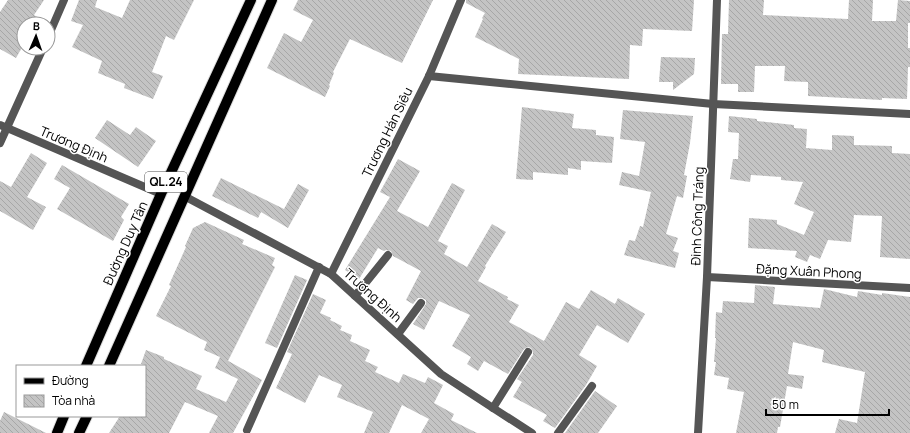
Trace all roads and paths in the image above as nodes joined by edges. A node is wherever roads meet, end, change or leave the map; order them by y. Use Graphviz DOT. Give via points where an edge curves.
graph roads {
  1 [pos="64,0"];
  2 [pos="251,0"];
  3 [pos="272,0"];
  4 [pos="461,0"];
  5 [pos="718,0"];
  6 [pos="56,18"];
  7 [pos="39,56"];
  8 [pos="428,76"];
  9 [pos="713,104"];
  10 [pos="910,114"];
  11 [pos="4,127"];
  12 [pos="0,143"];
  13 [pos="161,194"];
  14 [pos="184,196"];
  15 [pos="388,255"];
  16 [pos="319,267"];
  17 [pos="331,274"];
  18 [pos="707,277"];
  19 [pos="910,288"];
  20 [pos="355,296"];
  21 [pos="421,303"];
  22 [pos="398,334"];
  23 [pos="528,352"];
  24 [pos="86,365"];
  25 [pos="109,365"];
  26 [pos="592,386"];
  27 [pos="493,408"];
  28 [pos="64,417"];
  29 [pos="87,417"];
  30 [pos="247,430"];
  31 [pos="57,433"];
  32 [pos="79,433"];
  33 [pos="532,433"];
  34 [pos="558,433"];
  35 [pos="698,433"];
  1 -- 6 [label="street"];
  2 -- 13 [label="main road, Đường Duy Tân / QL.24"];
  3 -- 14 [label="main road, QL.24"];
  4 -- 8 [label="street, Trương Hán Siêu"];
  5 -- 9 [label="street, Đinh Công Tráng"];
  7 -- 11 [label="street"];
  8 -- 9 [label="street"];
  8 -- 17 [label="street, Trương Hán Siêu"];
  9 -- 10 [label="street"];
  9 -- 18 [label="street, Đinh Công Tráng"];
  11 -- 12 [label="street"];
  11 -- 13 [label="street, Trương Định"];
  13 -- 24 [label="main road, Đường Duy Tân / QL.24"];
  14 -- 16 [label="street, Trương Định"];
  14 -- 25 [label="main road, QL.24"];
  15 -- 20 [label="street"];
  16 -- 17 [label="street, Trương Định"];
  16 -- 30 [label="street"];
  17 -- 20 [label="street, Trương Định"];
  18 -- 19 [label="street, Đặng Xuân Phong"];
  18 -- 35 [label="street, Đinh Công Tráng"];
  20 -- 22 [label="street, Trương Định"];
  21 -- 22 [label="street"];
  22 -- 27 [label="street, Trương Định" via="441,374"];
  23 -- 27 [label="street"];
  26 -- 34 [label="street"];
  27 -- 33 [label="street, Trương Định"];
  28 -- 31 [label="main road"];
  29 -- 32 [label="main road"];
}
